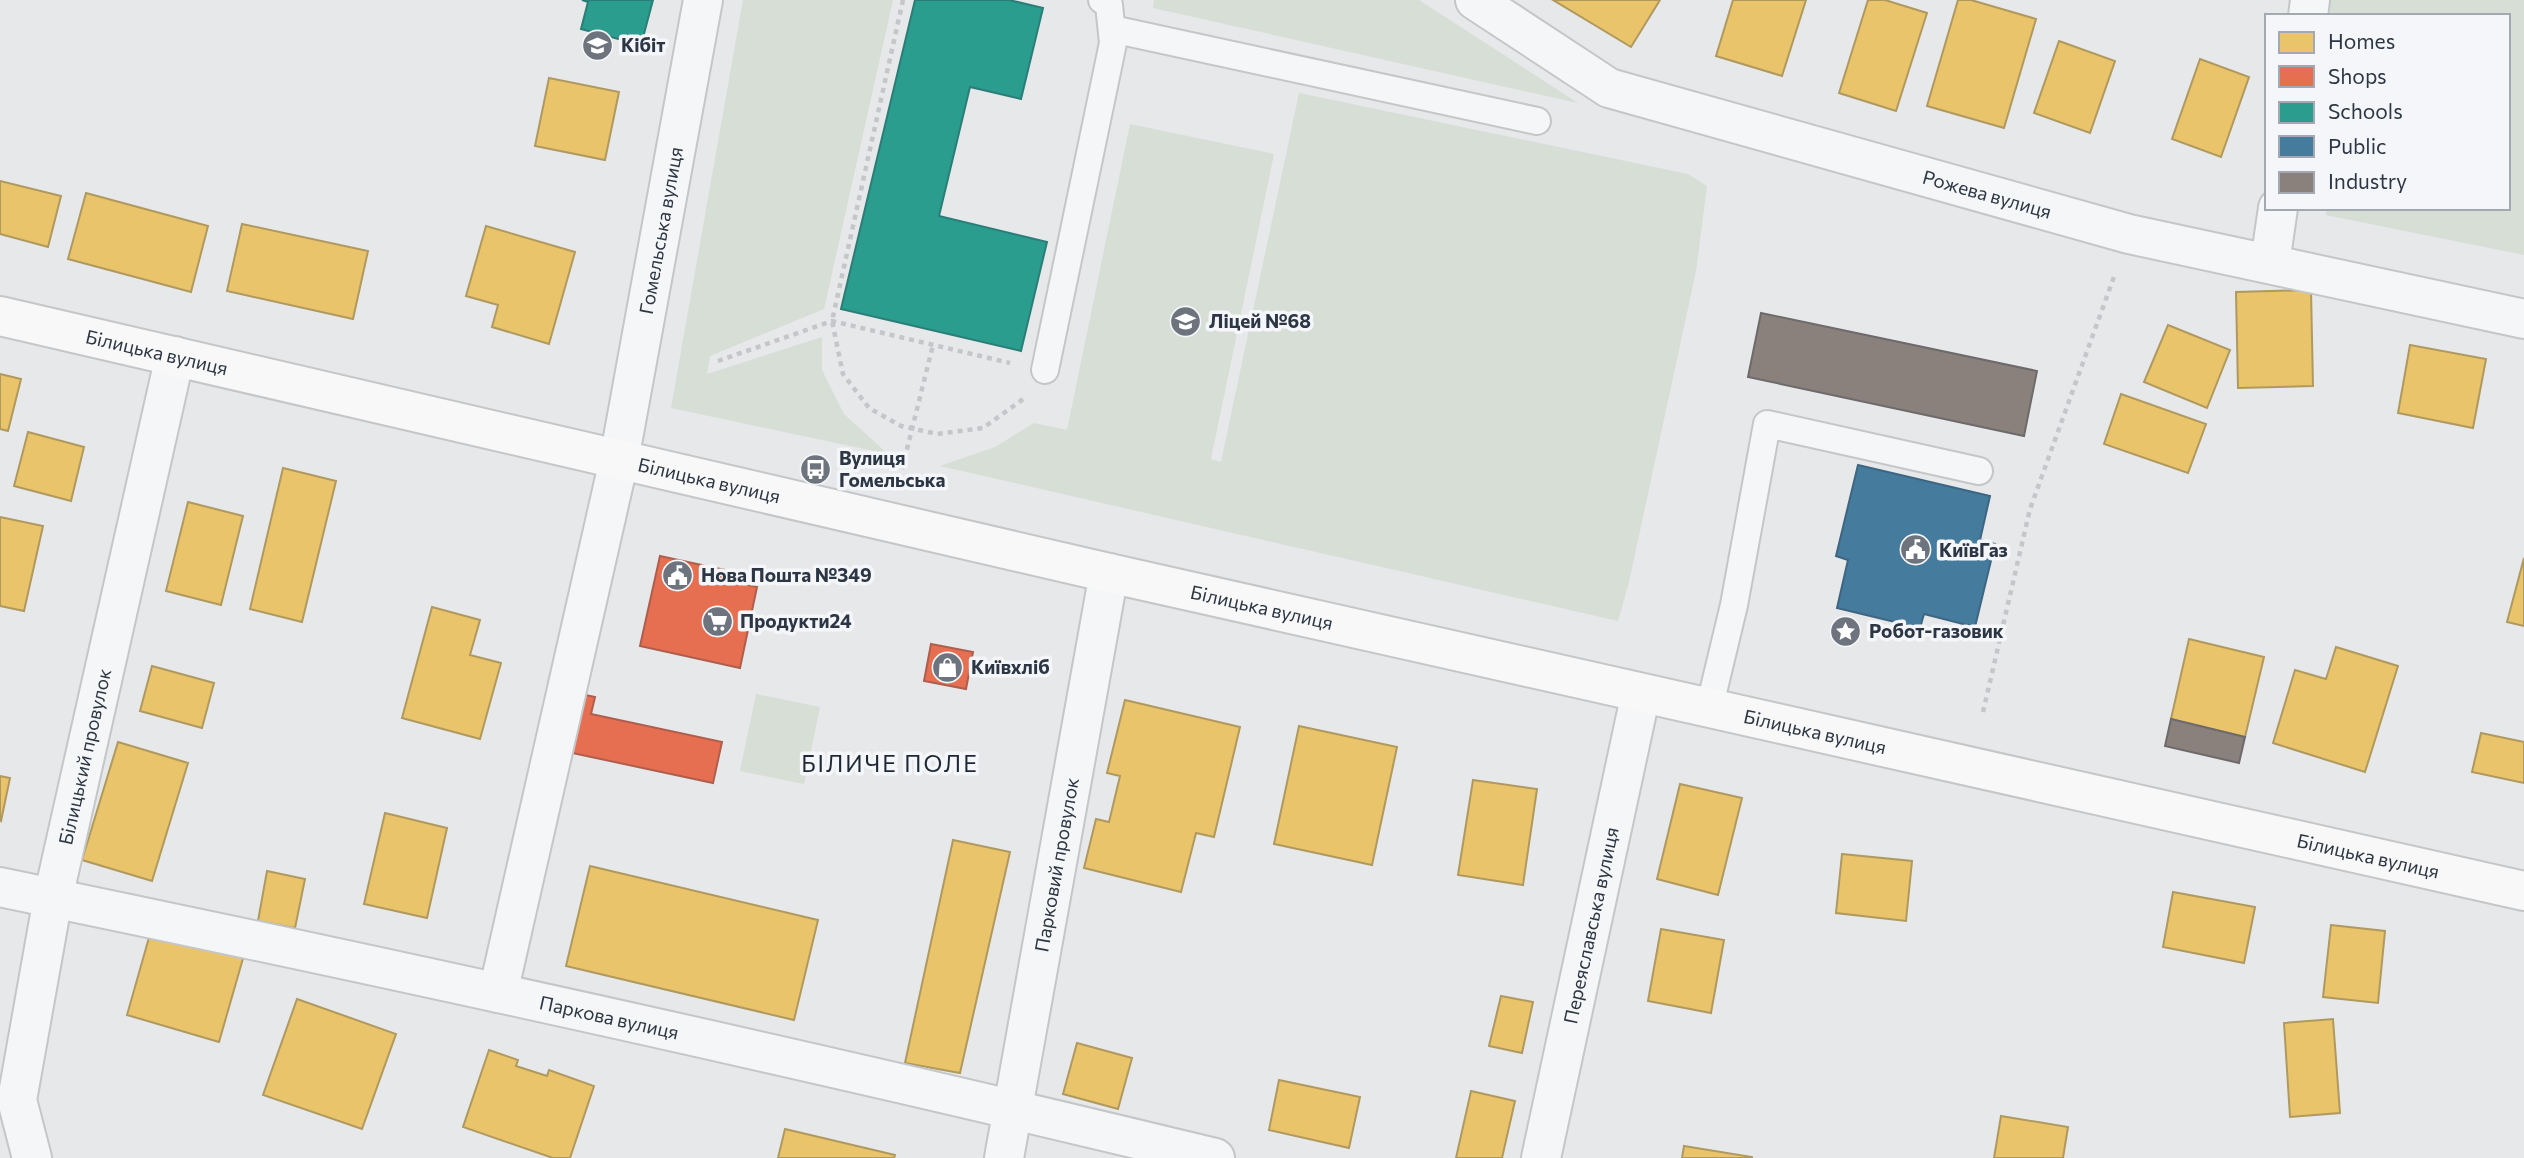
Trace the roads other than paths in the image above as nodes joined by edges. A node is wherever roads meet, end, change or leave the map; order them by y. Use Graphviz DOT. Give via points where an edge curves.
graph roads {
  1 [pos="703,0"];
  2 [pos="1102,0"];
  3 [pos="1475,0"];
  4 [pos="1112,29"];
  5 [pos="1537,121"];
  6 [pos="2278,210"];
  7 [pos="2270,263"];
  8 [pos="0,316"];
  9 [pos="2524,319"];
  10 [pos="175,356"];
  11 [pos="1045,370"];
  12 [pos="620,460"];
  13 [pos="1979,471"];
  14 [pos="1109,573"];
  15 [pos="1641,693"];
  16 [pos="1709,709"];
  17 [pos="0,887"];
  18 [pos="2524,891"];
  19 [pos="52,898"];
  20 [pos="498,993"];
  21 [pos="1014,1109"];
  22 [pos="32,1158"];
  23 [pos="1004,1158"];
  24 [pos="1215,1158"];
  25 [pos="1541,1158"];
  1 -- 12 [label="street, Гомельська вулиця"];
  2 -- 4 [label="lane" via="1109,5"];
  3 -- 7 [label="street, Рожева вулиця" via="1609,88 2129,234"];
  4 -- 5 [label="lane"];
  4 -- 11 [label="lane" via="1113,43"];
  6 -- 7 [label="street"];
  7 -- 9 [label="street, Рожева вулиця"];
  8 -- 10 [label="main road, Білицька вулиця"];
  10 -- 12 [label="main road, Білицька вулиця"];
  10 -- 19 [label="street, Білицький провулок"];
  12 -- 14 [label="main road, Білицька вулиця"];
  12 -- 20 [label="street, Гомельська вулиця"];
  13 -- 16 [label="lane" via="1767,424 1734,605"];
  14 -- 15 [label="main road, Білицька вулиця"];
  14 -- 21 [label="street, Парковий провулок"];
  15 -- 16 [label="main road, Білицька вулиця"];
  15 -- 25 [label="street, Переяславська вулиця"];
  16 -- 18 [label="main road, Білицька вулиця"];
  17 -- 19 [label="street, Паркова вулиця"];
  19 -- 20 [label="street, Паркова вулиця"];
  19 -- 22 [label="street, Білицький провулок" via="17,1100"];
  20 -- 21 [label="street, Паркова вулиця"];
  21 -- 23 [label="street, Парковий провулок"];
  21 -- 24 [label="street, Паркова вулиця"];
}
